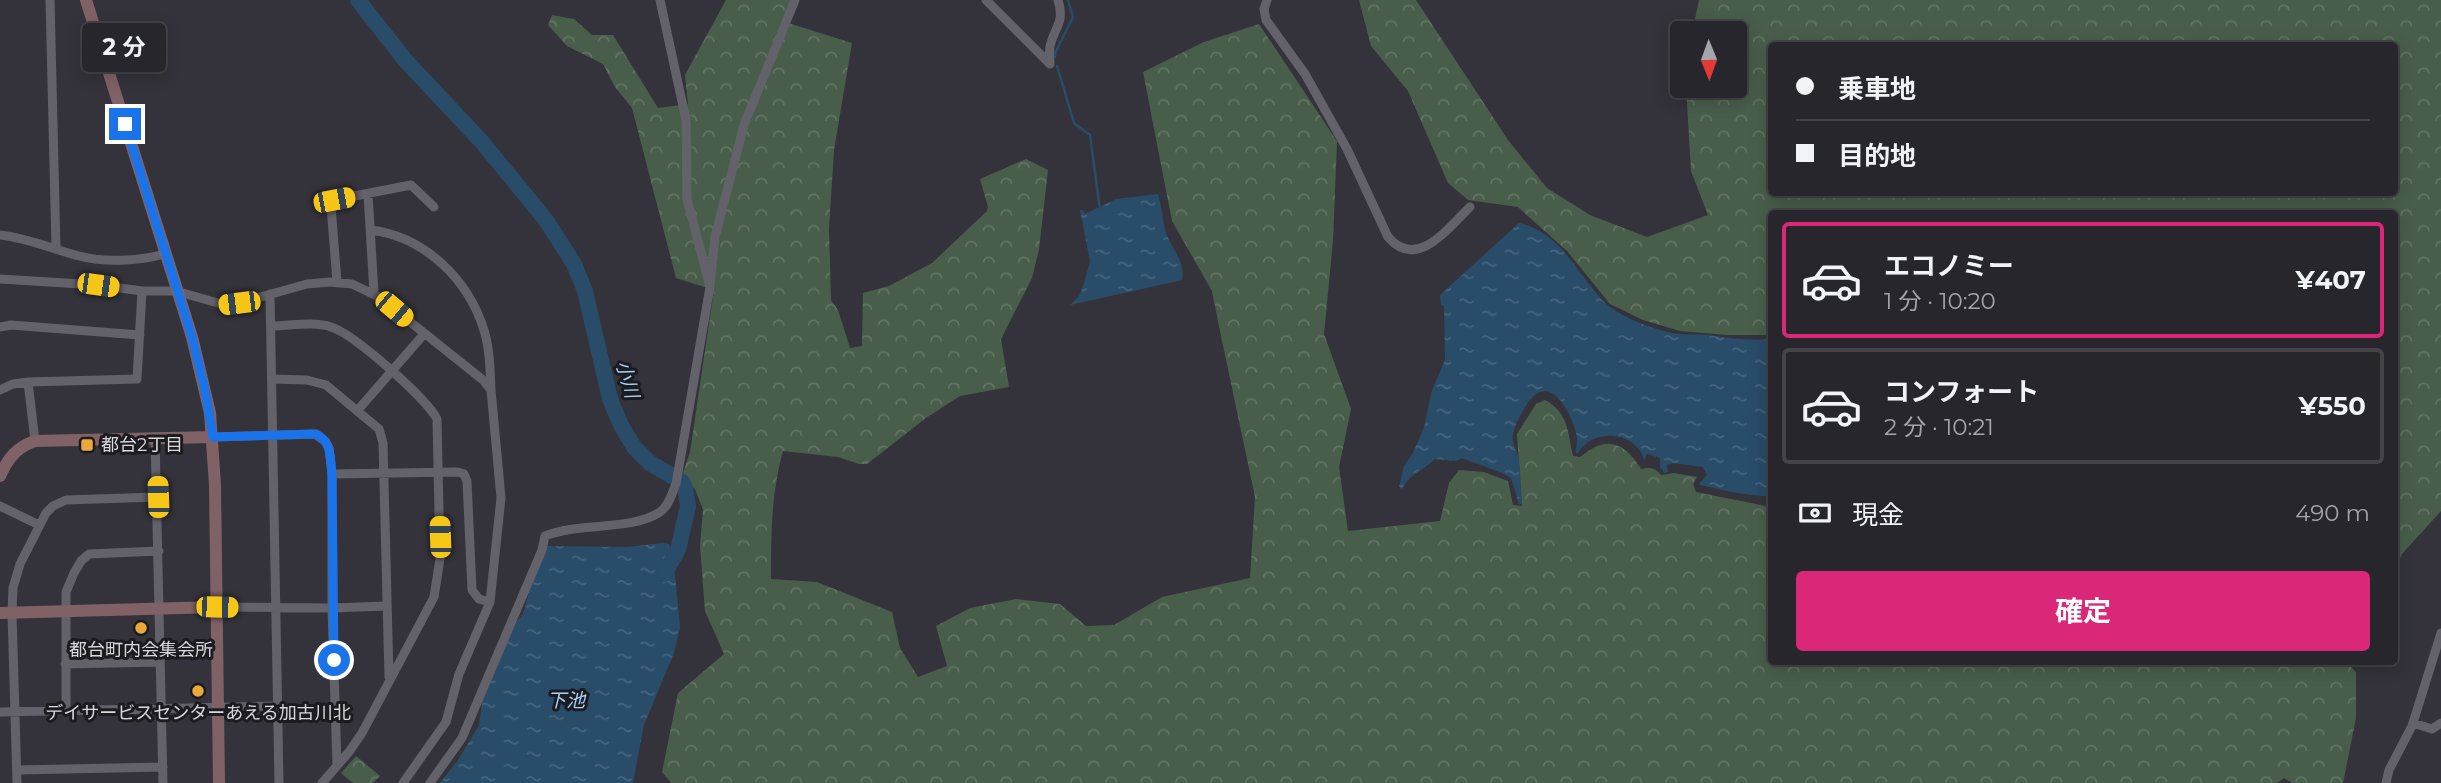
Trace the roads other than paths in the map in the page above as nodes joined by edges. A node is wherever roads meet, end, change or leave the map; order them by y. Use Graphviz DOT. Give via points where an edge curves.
graph roads {
  1 [pos="50,0"];
  2 [pos="86,0"];
  3 [pos="660,0"];
  4 [pos="795,0"];
  5 [pos="986,0"];
  6 [pos="1058,0"];
  7 [pos="1267,0"];
  8 [pos="368,194"];
  9 [pos="434,207"];
  10 [pos="1470,207"];
  11 [pos="371,230"];
  12 [pos="0,235"];
  13 [pos="56,248"];
  14 [pos="165,254"];
  15 [pos="0,279"];
  16 [pos="337,282"];
  17 [pos="709,287"];
  18 [pos="142,291"];
  19 [pos="176,291"];
  20 [pos="374,293"];
  21 [pos="270,294"];
  22 [pos="0,327"];
  23 [pos="271,327"];
  24 [pos="424,334"];
  25 [pos="139,335"];
  26 [pos="390,372"];
  27 [pos="272,379"];
  28 [pos="27,382"];
  29 [pos="0,390"];
  30 [pos="491,390"];
  31 [pos="357,411"];
  32 [pos="272,434"];
  33 [pos="155,437"];
  34 [pos="213,437"];
  35 [pos="35,440"];
  36 [pos="384,472"];
  37 [pos="438,472"];
  38 [pos="332,474"];
  39 [pos="0,475"];
  40 [pos="158,497"];
  41 [pos="0,506"];
  42 [pos="39,525"];
  43 [pos="159,551"];
  44 [pos="490,602"];
  45 [pos="387,606"];
  46 [pos="217,607"];
  47 [pos="276,608"];
  48 [pos="332,608"];
  49 [pos="159,609"];
  50 [pos="65,612"];
  51 [pos="6,613"];
  52 [pos="2441,633"];
  53 [pos="2439,652"];
  54 [pos="160,662"];
  55 [pos="65,664"];
  56 [pos="389,680"];
  57 [pos="278,706"];
  58 [pos="160,709"];
  59 [pos="218,709"];
  60 [pos="66,711"];
  61 [pos="0,712"];
  62 [pos="15,712"];
  63 [pos="2413,723"];
  64 [pos="2441,723"];
  65 [pos="337,765"];
  66 [pos="163,767"];
  67 [pos="17,770"];
  68 [pos="17,783"];
  69 [pos="163,783"];
  70 [pos="219,783"];
  71 [pos="279,783"];
  72 [pos="322,783"];
  73 [pos="403,783"];
  74 [pos="430,783"];
  75 [pos="2386,783"];
  1 -- 13 [label="street"];
  2 -- 14 [label="street"];
  3 -- 17 [label="street" via="685,120 687,200"];
  4 -- 17 [label="street" via="744,125 715,237"];
  5 -- 6 [label="street" via="1049,64 1050,46 1060,26"];
  7 -- 10 [label="street" via="1266,20 1305,74 1393,243 1405,250 1425,248"];
  8 -- 9 [label="street" via="411,185"];
  8 -- 11 [label="street"];
  8 -- 16 [label="street" via="334,200 331,206"];
  11 -- 20 [label="street"];
  11 -- 30 [label="street" via="417,245 457,280 483,328"];
  12 -- 13 [label="street"];
  13 -- 14 [label="street" via="102,259"];
  14 -- 19 [label="street"];
  15 -- 18 [label="street"];
  16 -- 20 [label="street"];
  16 -- 21 [label="street"];
  17 -- 74 [label="street" via="677,484 668,504 662,512 640,520 561,529 545,536 463,738"];
  18 -- 19 [label="street"];
  18 -- 25 [label="street"];
  19 -- 21 [label="street" via="225,305"];
  19 -- 34 [label="street" via="192,337"];
  20 -- 24 [label="street"];
  21 -- 23 [label="street"];
  22 -- 25 [label="street"];
  23 -- 26 [label="street" via="328,326 345,332"];
  23 -- 27 [label="street"];
  24 -- 26 [label="street"];
  24 -- 30 [label="street"];
  25 -- 28 [label="street" via="137,379"];
  26 -- 31 [label="street"];
  26 -- 37 [label="street" via="424,401 437,419"];
  27 -- 31 [label="street" via="326,385"];
  27 -- 32 [label="street"];
  28 -- 29 [label="street"];
  28 -- 35 [label="street"];
  30 -- 44 [label="street" via="501,498"];
  31 -- 36 [label="street" via="379,429"];
  32 -- 34 [label="street"];
  32 -- 38 [label="street" via="321,436 329,448"];
  32 -- 47 [label="street"];
  33 -- 34 [label="street"];
  33 -- 35 [label="street"];
  33 -- 40 [label="street"];
  34 -- 46 [label="street"];
  35 -- 39 [label="street" via="8,459"];
  36 -- 37 [label="street"];
  36 -- 38 [label="street"];
  36 -- 45 [label="street"];
  37 -- 44 [label="street" via="458,472 467,481 472,590 479,599"];
  37 -- 56 [label="street" via="440,559 434,597"];
  38 -- 48 [label="street"];
  40 -- 42 [label="street" via="66,500 53,506"];
  40 -- 43 [label="street"];
  41 -- 42 [label="street"];
  42 -- 51 [label="street" via="20,564"];
  43 -- 49 [label="street"];
  43 -- 50 [label="street" via="89,554 66,592"];
  44 -- 73 [label="street" via="459,674 446,722"];
  45 -- 48 [label="street"];
  45 -- 56 [label="street"];
  46 -- 47 [label="street"];
  46 -- 49 [label="street"];
  46 -- 59 [label="street"];
  47 -- 48 [label="street"];
  47 -- 57 [label="street"];
  48 -- 65 [label="street"];
  49 -- 50 [label="street"];
  49 -- 54 [label="street"];
  50 -- 51 [label="street"];
  50 -- 55 [label="street"];
  51 -- 62 [label="street"];
  52 -- 53 [label="street"];
  53 -- 63 [label="street"];
  54 -- 55 [label="street"];
  54 -- 58 [label="street"];
  55 -- 60 [label="street"];
  56 -- 65 [label="street" via="362,733"];
  57 -- 59 [label="street"];
  57 -- 71 [label="street"];
  58 -- 59 [label="street"];
  58 -- 60 [label="street"];
  58 -- 66 [label="street"];
  59 -- 70 [label="street"];
  60 -- 62 [label="street"];
  61 -- 62 [label="street"];
  62 -- 67 [label="street"];
  63 -- 64 [label="street" via="2432,729"];
  63 -- 75 [label="street"];
  65 -- 72 [label="street"];
  66 -- 67 [label="street"];
  66 -- 69 [label="street"];
  67 -- 68 [label="street"];
}
